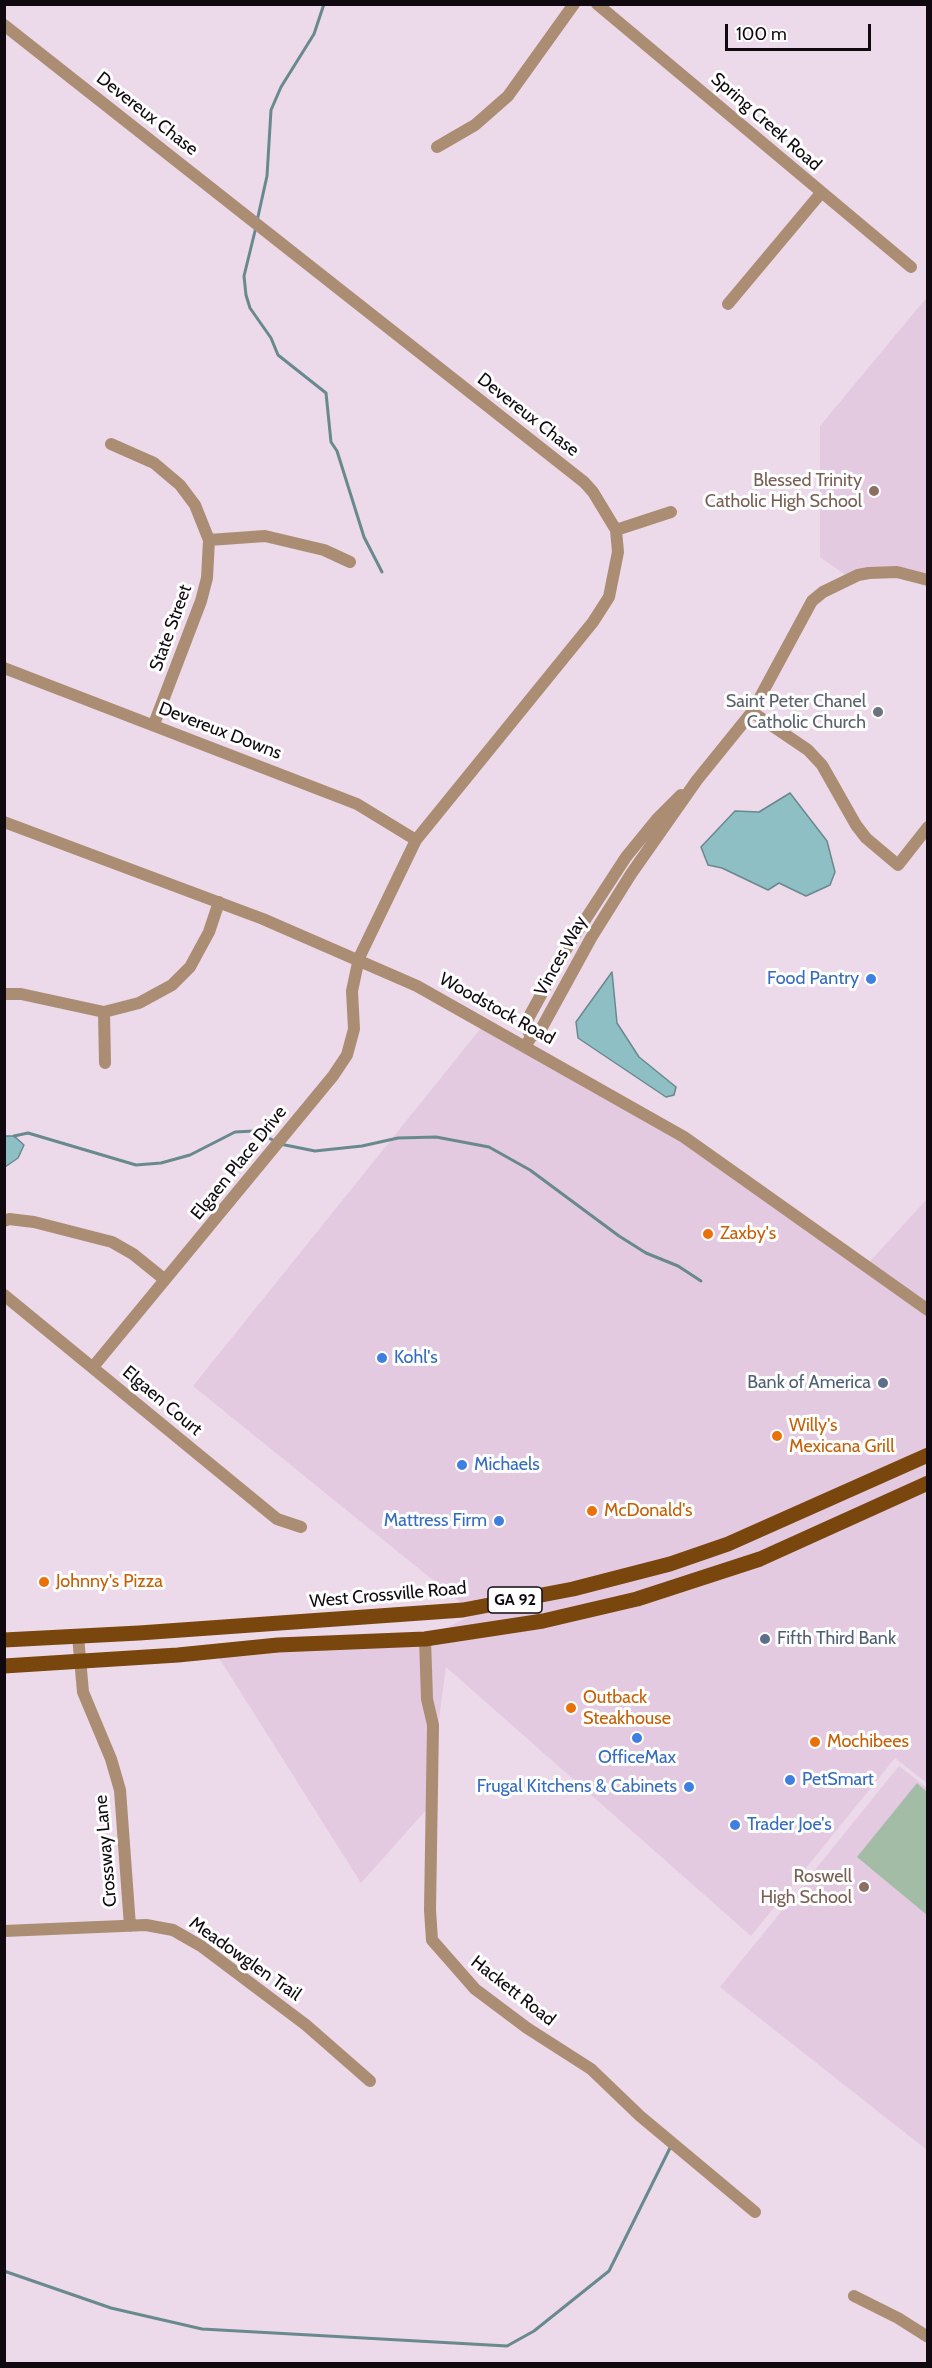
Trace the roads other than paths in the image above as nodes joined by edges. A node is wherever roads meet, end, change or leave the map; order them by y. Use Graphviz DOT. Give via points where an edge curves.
graph roads {
  1 [pos="574,4"];
  2 [pos="597,4"];
  3 [pos="4,25"];
  4 [pos="437,147"];
  5 [pos="821,193"];
  6 [pos="911,267"];
  7 [pos="728,304"];
  8 [pos="111,444"];
  9 [pos="671,512"];
  10 [pos="616,530"];
  11 [pos="209,540"];
  12 [pos="350,562"];
  13 [pos="927,580"];
  14 [pos="4,668"];
  15 [pos="752,712"];
  16 [pos="154,724"];
  17 [pos="4,822"];
  18 [pos="927,827"];
  19 [pos="416,840"];
  20 [pos="219,902"];
  21 [pos="359,958"];
  22 [pos="4,994"];
  23 [pos="104,1012"];
  24 [pos="528,1041"];
  25 [pos="105,1063"];
  26 [pos="4,1221"];
  27 [pos="164,1280"];
  28 [pos="4,1295"];
  29 [pos="927,1310"];
  30 [pos="93,1367"];
  31 [pos="927,1455"];
  32 [pos="927,1483"];
  33 [pos="301,1527"];
  34 [pos="78,1636"];
  35 [pos="425,1639"];
  36 [pos="4,1640"];
  37 [pos="80,1662"];
  38 [pos="4,1666"];
  39 [pos="130,1926"];
  40 [pos="4,1931"];
  41 [pos="370,2081"];
  42 [pos="755,2212"];
  43 [pos="854,2296"];
  44 [pos="927,2337"];
  1 -- 4 [label="street" via="508,96 475,125"];
  2 -- 5 [label="street, Spring Creek Road"];
  3 -- 10 [label="street, Devereux Chase" via="584,482"];
  5 -- 6 [label="street, Spring Creek Road"];
  5 -- 7 [label="street"];
  8 -- 11 [label="street, State Street" via="154,463 180,485 195,505"];
  9 -- 10 [label="street"];
  10 -- 19 [label="street, Devereux Chase" via="615,578 609,597 593,622"];
  11 -- 12 [label="street" via="265,536 324,550"];
  11 -- 16 [label="street, State Street" via="201,602"];
  13 -- 15 [label="street, Vinces Way" via="897,572 869,573 823,592 804,614"];
  14 -- 16 [label="street, Devereux Downs"];
  15 -- 18 [label="street" via="808,750 822,765 866,838 898,865"];
  15 -- 24 [label="street, Vinces Way" via="698,780 644,833 605,888 525,1024"];
  16 -- 19 [label="street, Devereux Downs" via="357,804"];
  17 -- 20 [label="street, Woodstock Road"];
  19 -- 21 [label="street, Devereux Chase"];
  20 -- 21 [label="street, Woodstock Road"];
  20 -- 23 [label="street" via="209,932 190,967 172,985 139,1003"];
  21 -- 24 [label="street, Woodstock Road"];
  21 -- 27 [label="street, Elgaen Place Drive" via="352,991 354,1029 347,1055"];
  22 -- 23 [label="street" via="21,994"];
  23 -- 25 [label="street"];
  24 -- 29 [label="street, Woodstock Road" via="684,1137"];
  26 -- 27 [label="street" via="34,1222 112,1242"];
  27 -- 30 [label="street, Elgaen Place Drive"];
  28 -- 30 [label="street, Elgaen Court"];
  30 -- 33 [label="street, Elgaen Court" via="277,1519"];
  31 -- 34 [label="main road, West Crossville Road / GA 92" via="728,1544 670,1564 573,1589 463,1610"];
  32 -- 35 [label="main road, GA 92" via="760,1559 638,1599 543,1622"];
  34 -- 36 [label="main road, West Crossville Road / GA 92"];
  34 -- 37 [label="street, Crossway Lane"];
  35 -- 37 [label="main road, GA 92" via="278,1645"];
  35 -- 42 [label="street, Hackett Road" via="427,1699 433,1725 430,1933 435,1946 475,1989 526,2028 591,2069 640,2116"];
  37 -- 38 [label="main road, GA 92"];
  37 -- 39 [label="street, Crossway Lane" via="83,1692 120,1790"];
  39 -- 40 [label="street, Meadowglen Trail"];
  39 -- 41 [label="street, Meadowglen Trail" via="159,1927 187,1936 306,2025"];
  43 -- 44 [label="street"];
}
